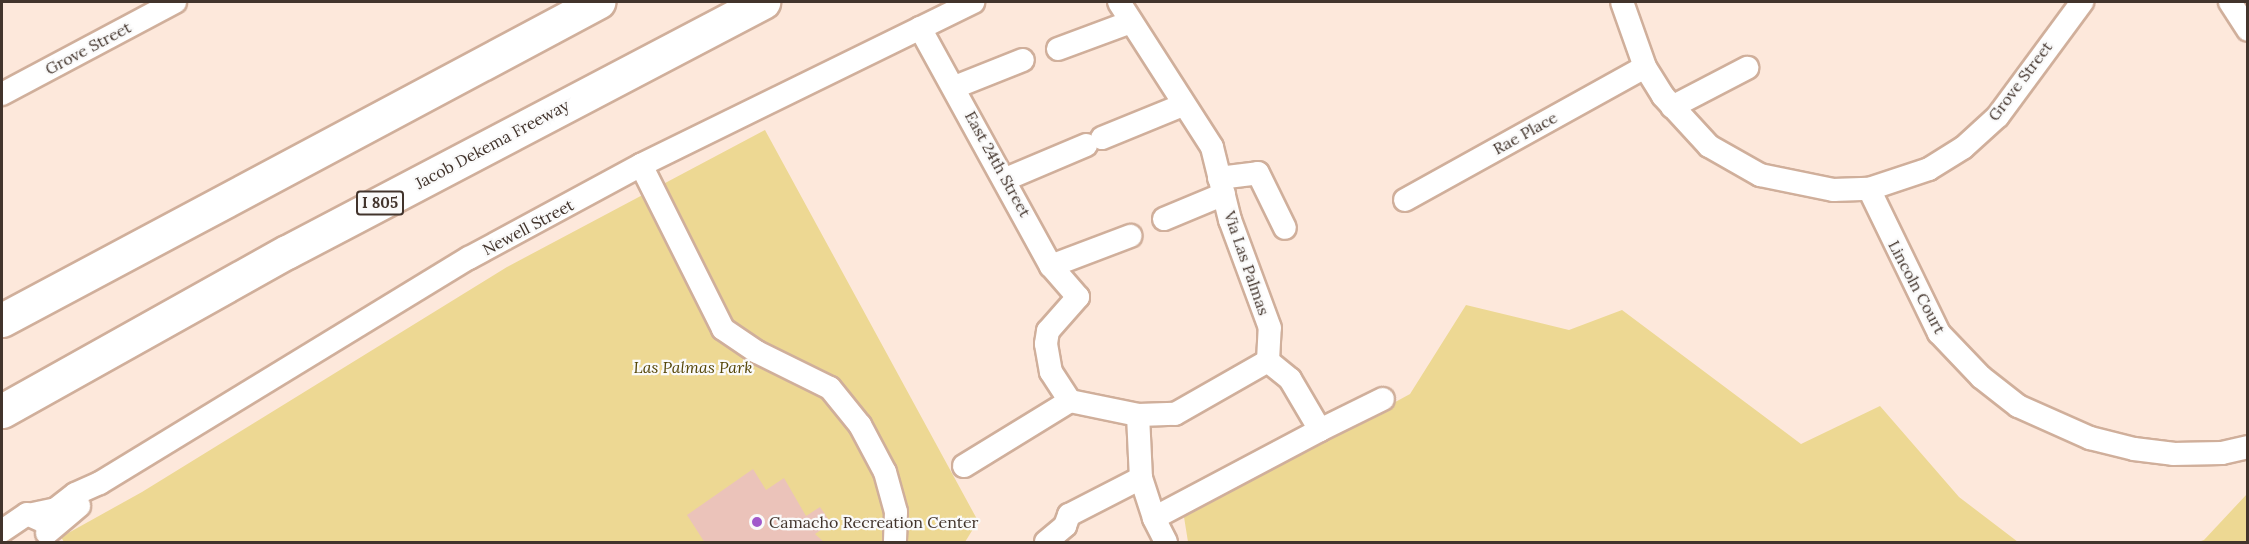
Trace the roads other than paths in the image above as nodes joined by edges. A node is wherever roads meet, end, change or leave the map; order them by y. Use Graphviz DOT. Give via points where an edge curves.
graph roads {
  1 [pos="175,2"];
  2 [pos="598,2"];
  3 [pos="763,2"];
  4 [pos="973,2"];
  5 [pos="1119,2"];
  6 [pos="1622,2"];
  7 [pos="2082,2"];
  8 [pos="2230,2"];
  9 [pos="1131,22"];
  10 [pos="920,28"];
  11 [pos="2247,30"];
  12 [pos="1058,49"];
  13 [pos="1023,60"];
  14 [pos="1645,67"];
  15 [pos="1747,68"];
  16 [pos="955,87"];
  17 [pos="2,94"];
  18 [pos="1183,105"];
  19 [pos="1672,106"];
  20 [pos="642,165"];
  21 [pos="1006,179"];
  22 [pos="1222,186"];
  23 [pos="1869,189"];
  24 [pos="1405,200"];
  25 [pos="1164,219"];
  26 [pos="1285,228"];
  27 [pos="1130,236"];
  28 [pos="1052,266"];
  29 [pos="2,320"];
  30 [pos="1268,361"];
  31 [pos="1383,399"];
  32 [pos="1070,401"];
  33 [pos="2,411"];
  34 [pos="1138,415"];
  35 [pos="1320,430"];
  36 [pos="2247,447"];
  37 [pos="964,466"];
  38 [pos="1141,478"];
  39 [pos="100,483"];
  40 [pos="33,514"];
  41 [pos="1154,518"];
  42 [pos="8,533"];
  43 [pos="46,539"];
  44 [pos="895,543"];
  45 [pos="1046,543"];
  46 [pos="1166,543"];
  1 -- 17 [label="street, Grove Street"];
  2 -- 29 [label="highway"];
  3 -- 33 [label="highway, Jacob Dekema Freeway / I 805" via="287,252"];
  4 -- 10 [label="street, Newell Street"];
  5 -- 9 [label="street, Via Las Palmas"];
  6 -- 14 [label="street, Grove Street"];
  7 -- 23 [label="street, Grove Street" via="1998,116 1963,148 1929,169"];
  8 -- 11 [label="street"];
  9 -- 12 [label="street"];
  9 -- 18 [label="street, Via Las Palmas"];
  10 -- 16 [label="street, East 24th Street"];
  10 -- 20 [label="street, Newell Street"];
  13 -- 16 [label="street"];
  14 -- 19 [label="street, Grove Street"];
  14 -- 24 [label="street, Rae Place"];
  15 -- 19 [label="street"];
  16 -- 21 [label="street, East 24th Street"];
  18 -- 21 [label="street"];
  18 -- 22 [label="street, Via Las Palmas" via="1212,147"];
  19 -- 23 [label="street, Grove Street" via="1709,146 1760,175 1833,190"];
  20 -- 39 [label="street, Newell Street" via="469,258"];
  20 -- 44 [label="street" via="723,329 757,352 830,388 860,425 885,472 896,512"];
  21 -- 28 [label="street, East 24th Street"];
  22 -- 25 [label="street"];
  22 -- 26 [label="street" via="1258,173"];
  22 -- 30 [label="street, Via Las Palmas" via="1248,274 1270,328"];
  23 -- 36 [label="street, Lincoln Court" via="1939,333 1981,377 2018,406 2090,438 2134,449 2173,454 2222,453"];
  27 -- 28 [label="street"];
  28 -- 32 [label="street, East 24th Street" via="1078,297 1048,331 1046,344 1052,372"];
  30 -- 34 [label="street" via="1175,414"];
  30 -- 35 [label="street" via="1290,379"];
  31 -- 35 [label="street"];
  32 -- 34 [label="street"];
  32 -- 37 [label="street"];
  34 -- 38 [label="street"];
  35 -- 41 [label="street"];
  38 -- 41 [label="street"];
  38 -- 45 [label="street" via="1069,515 1065,526"];
  39 -- 40 [label="street, Newell Street" via="75,494 56,509"];
  39 -- 43 [label="street, Newell Street"];
  40 -- 42 [label="street, Newell Street" via="20,515"];
  40 -- 43 [label="street, Newell Street" via="43,521"];
  41 -- 46 [label="street"];
}
